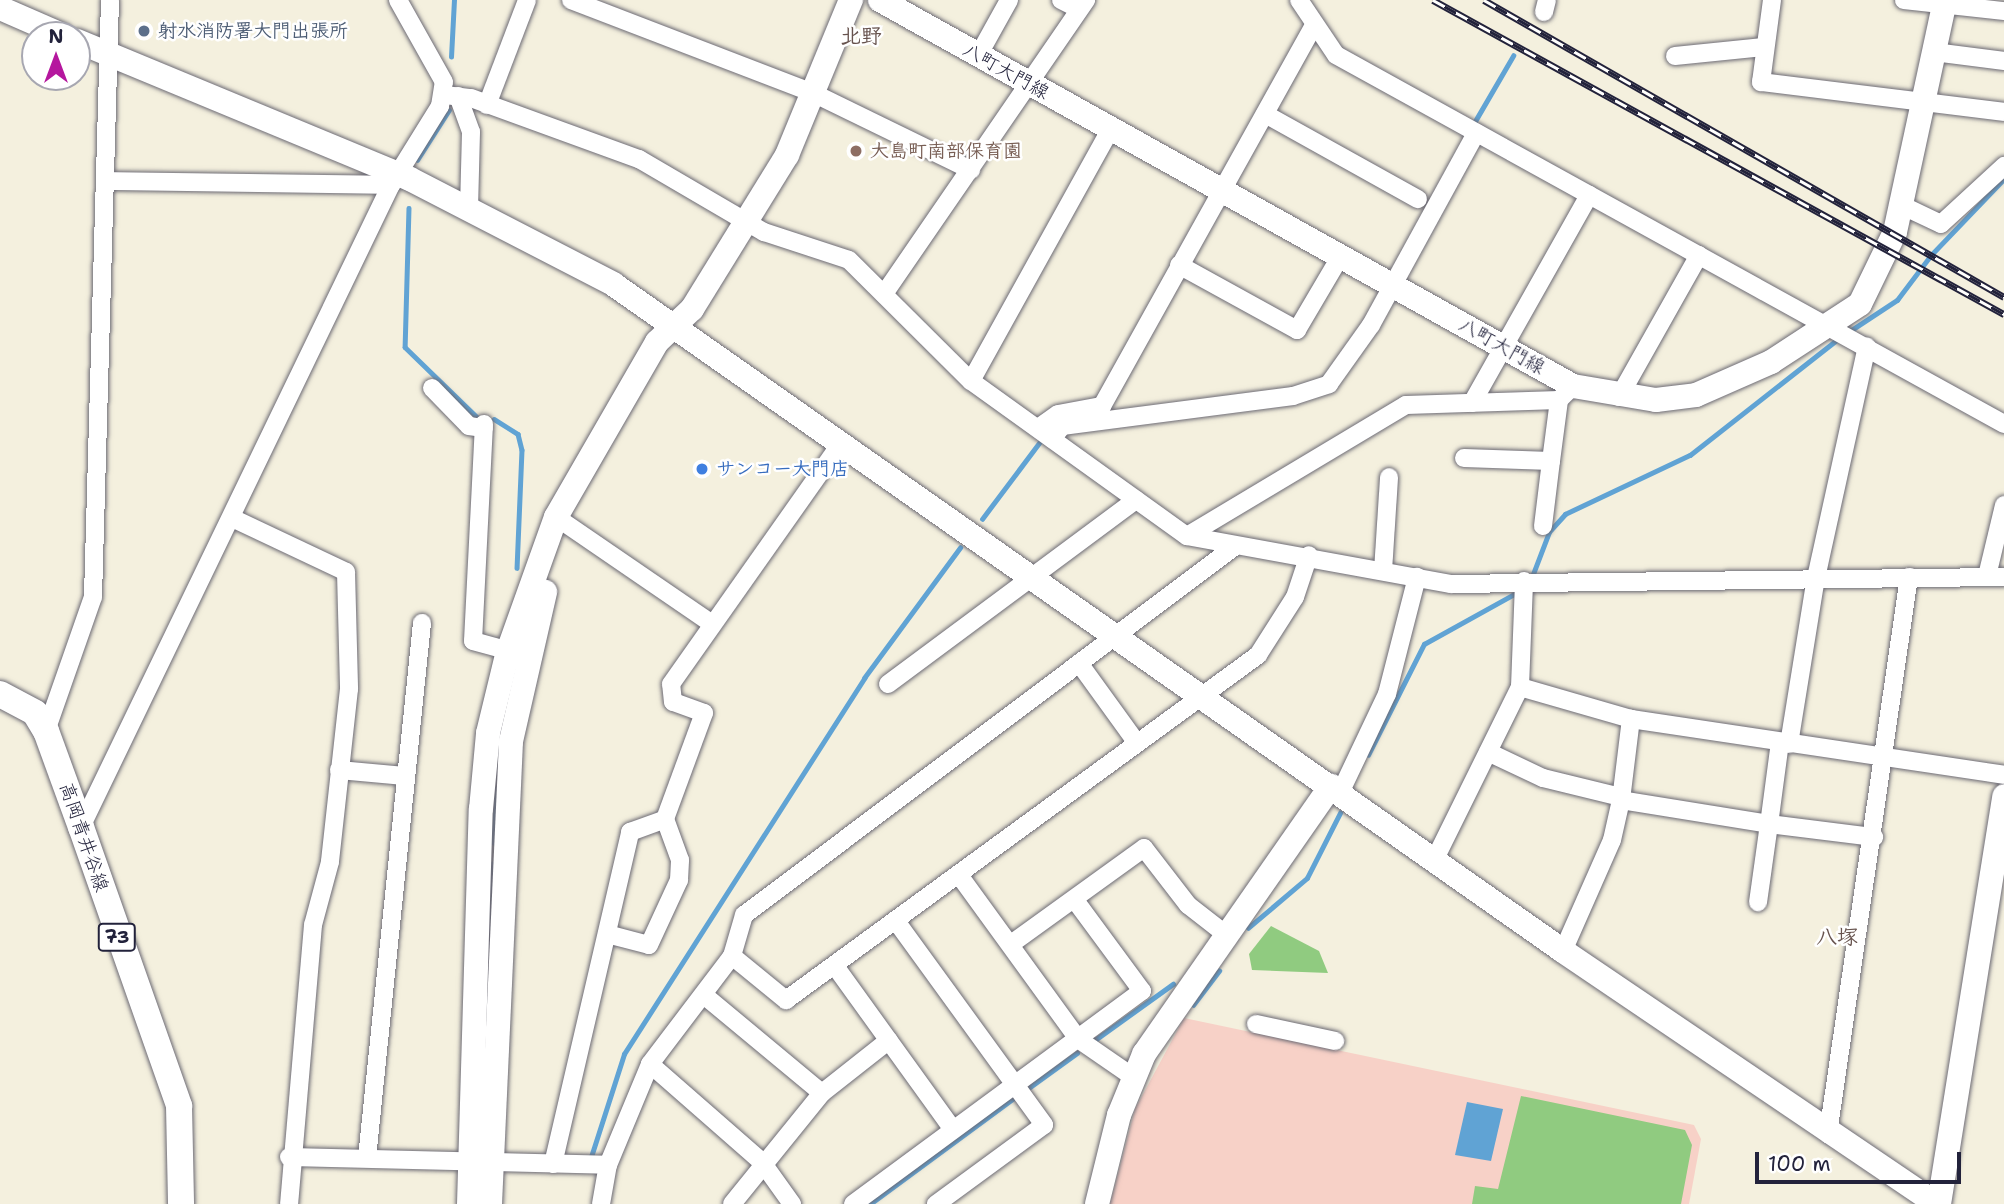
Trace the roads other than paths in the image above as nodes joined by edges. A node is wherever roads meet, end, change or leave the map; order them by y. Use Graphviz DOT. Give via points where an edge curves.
graph roads {
  1 [pos="110,0"];
  2 [pos="398,0"];
  3 [pos="527,0"];
  4 [pos="571,0"];
  5 [pos="851,0"];
  6 [pos="880,0"];
  7 [pos="1009,0"];
  8 [pos="1061,0"];
  9 [pos="1299,0"];
  10 [pos="1772,0"];
  11 [pos="1904,0"];
  12 [pos="1944,2"];
  13 [pos="1082,5"];
  14 [pos="0,8"];
  15 [pos="2004,11"];
  16 [pos="30,21"];
  17 [pos="1314,25"];
  18 [pos="91,47"];
  19 [pos="1765,47"];
  20 [pos="1934,52"];
  21 [pos="109,55"];
  22 [pos="1675,56"];
  23 [pos="978,57"];
  24 [pos="2004,61"];
  25 [pos="1030,84"];
  26 [pos="811,92"];
  27 [pos="451,96"];
  28 [pos="1925,101"];
  29 [pos="487,105"];
  30 [pos="2004,112"];
  31 [pos="1265,114"];
  32 [pos="1110,130"];
  33 [pos="1476,133"];
  34 [pos="2004,166"];
  35 [pos="971,170"];
  36 [pos="394,179"];
  37 [pos="107,181"];
  38 [pos="1221,191"];
  39 [pos="1589,195"];
  40 [pos="1418,199"];
  41 [pos="1900,205"];
  42 [pos="469,206"];
  43 [pos="747,222"];
  44 [pos="1699,255"];
  45 [pos="1340,257"];
  46 [pos="1178,265"];
  47 [pos="1392,286"];
  48 [pos="884,293"];
  49 [pos="1828,325"];
  50 [pos="676,330"];
  51 [pos="1503,346"];
  52 [pos="1867,347"];
  53 [pos="971,381"];
  54 [pos="432,388"];
  55 [pos="1566,393"];
  56 [pos="1619,397"];
  57 [pos="1472,403"];
  58 [pos="2004,424"];
  59 [pos="1045,433"];
  60 [pos="841,443"];
  61 [pos="1464,458"];
  62 [pos="1551,461"];
  63 [pos="1389,477"];
  64 [pos="1136,500"];
  65 [pos="2004,505"];
  66 [pos="232,518"];
  67 [pos="562,521"];
  68 [pos="1543,526"];
  69 [pos="1187,536"];
  70 [pos="1234,547"];
  71 [pos="1309,555"];
  72 [pos="1383,571"];
  73 [pos="1030,577"];
  74 [pos="1417,577"];
  75 [pos="1909,577"];
  76 [pos="1996,577"];
  77 [pos="1816,578"];
  78 [pos="1524,581"];
  79 [pos="422,623"];
  80 [pos="712,624"];
  81 [pos="1114,636"];
  82 [pos="517,653"];
  83 [pos="1079,663"];
  84 [pos="888,684"];
  85 [pos="1520,687"];
  86 [pos="0,694"];
  87 [pos="1200,698"];
  88 [pos="1631,719"];
  89 [pos="46,731"];
  90 [pos="1137,743"];
  91 [pos="1785,743"];
  92 [pos="1488,752"];
  93 [pos="1886,757"];
  94 [pos="339,770"];
  95 [pos="2004,775"];
  96 [pos="405,776"];
  97 [pos="1336,790"];
  98 [pos="2004,796"];
  99 [pos="1621,799"];
  100 [pos="665,819"];
  101 [pos="1769,824"];
  102 [pos="81,827"];
  103 [pos="1874,837"];
  104 [pos="1434,861"];
  105 [pos="959,875"];
  106 [pos="1075,900"];
  107 [pos="1758,902"];
  108 [pos="896,920"];
  109 [pos="1224,933"];
  110 [pos="607,934"];
  111 [pos="1011,944"];
  112 [pos="1563,951"];
  113 [pos="732,956"];
  114 [pos="835,966"];
  115 [pos="705,996"];
  116 [pos="1255,1024"];
  117 [pos="1078,1039"];
  118 [pos="889,1040"];
  119 [pos="1335,1041"];
  120 [pos="650,1064"];
  121 [pos="1133,1077"];
  122 [pos="1014,1083"];
  123 [pos="822,1093"];
  124 [pos="952,1128"];
  125 [pos="1828,1134"];
  126 [pos="289,1157"];
  127 [pos="367,1158"];
  128 [pos="762,1161"];
  129 [pos="481,1162"];
  130 [pos="553,1164"];
  131 [pos="608,1166"];
  132 [pos="940,1203"];
  133 [pos="181,1204"];
  134 [pos="289,1204"];
  135 [pos="469,1204"];
  136 [pos="490,1204"];
  137 [pos="601,1204"];
  138 [pos="732,1204"];
  139 [pos="792,1204"];
  140 [pos="853,1204"];
  141 [pos="1097,1204"];
  142 [pos="1938,1204"];
  1 -- 21 [label="street"];
  2 -- 27 [label="street"];
  3 -- 29 [label="street"];
  4 -- 26 [label="street"];
  5 -- 26 [label="street"];
  6 -- 23 [label="street, 八町大門線"];
  7 -- 23 [label="street"];
  8 -- 13 [label="street"];
  9 -- 17 [label="street"];
  10 -- 19 [label="street"];
  11 -- 12 [label="street"];
  12 -- 15 [label="street"];
  12 -- 20 [label="street, 八町大門線"];
  13 -- 25 [label="street"];
  14 -- 16 [label="street"];
  17 -- 31 [label="street"];
  17 -- 33 [label="street" via="1336,55"];
  18 -- 21 [label="street"];
  19 -- 22 [label="street"];
  19 -- 28 [label="street" via="1761,82"];
  20 -- 24 [label="street"];
  20 -- 28 [label="street, 八町大門線"];
  21 -- 36 [label="street"];
  21 -- 37 [label="street"];
  23 -- 25 [label="street, 八町大門線"];
  25 -- 32 [label="street, 八町大門線"];
  25 -- 35 [label="street"];
  26 -- 35 [label="street"];
  26 -- 43 [label="street" via="787,155"];
  27 -- 29 [label="street"];
  27 -- 36 [label="street"];
  27 -- 42 [label="street" via="471,132"];
  28 -- 30 [label="street"];
  28 -- 41 [label="street, 八町大門線"];
  29 -- 43 [label="street" via="639,159"];
  31 -- 38 [label="street"];
  31 -- 40 [label="street"];
  32 -- 38 [label="street, 八町大門線"];
  32 -- 53 [label="street"];
  33 -- 39 [label="street"];
  33 -- 47 [label="street"];
  34 -- 41 [label="street" via="1941,224"];
  35 -- 48 [label="street"];
  36 -- 37 [label="street"];
  36 -- 42 [label="street"];
  36 -- 66 [label="street"];
  37 -- 89 [label="street" via="93,597"];
  38 -- 45 [label="street, 八町大門線"];
  38 -- 46 [label="street"];
  39 -- 44 [label="street"];
  39 -- 51 [label="street"];
  41 -- 49 [label="street, 八町大門線" via="1877,279 1860,304"];
  42 -- 50 [label="street" via="613,284"];
  43 -- 48 [label="street" via="849,260"];
  43 -- 50 [label="street"];
  44 -- 49 [label="street"];
  44 -- 56 [label="street"];
  45 -- 46 [label="street" via="1297,330"];
  45 -- 47 [label="street, 八町大門線"];
  46 -- 59 [label="street" via="1102,406 1058,414"];
  47 -- 51 [label="street, 八町大門線"];
  47 -- 59 [label="street" via="1341,374 1315,391 1062,426"];
  48 -- 53 [label="street"];
  49 -- 52 [label="street"];
  49 -- 56 [label="street, 八町大門線" via="1771,362 1696,395"];
  50 -- 60 [label="street" via="769,388"];
  50 -- 67 [label="street" via="671,351"];
  51 -- 55 [label="street, 八町大門線"];
  51 -- 57 [label="street"];
  52 -- 58 [label="street"];
  52 -- 77 [label="street"];
  53 -- 59 [label="street"];
  54 -- 82 [label="street" via="469,426 484,426 473,641"];
  55 -- 56 [label="street, 八町大門線"];
  55 -- 57 [label="street"];
  55 -- 62 [label="street"];
  57 -- 69 [label="street" via="1406,405"];
  59 -- 64 [label="street"];
  60 -- 73 [label="street"];
  60 -- 80 [label="street"];
  61 -- 62 [label="street"];
  62 -- 68 [label="street"];
  63 -- 72 [label="street"];
  64 -- 69 [label="street"];
  64 -- 73 [label="street"];
  65 -- 76 [label="street"];
  66 -- 94 [label="street" via="346,572 349,689"];
  66 -- 102 [label="street"];
  67 -- 80 [label="street"];
  67 -- 82 [label="street"];
  69 -- 70 [label="street"];
  70 -- 71 [label="street"];
  70 -- 81 [label="street"];
  71 -- 72 [label="street"];
  71 -- 87 [label="street" via="1295,597 1258,655"];
  72 -- 74 [label="street"];
  73 -- 81 [label="street"];
  73 -- 84 [label="street"];
  74 -- 78 [label="street" via="1451,584"];
  74 -- 97 [label="street" via="1387,694"];
  75 -- 76 [label="street"];
  75 -- 77 [label="street"];
  75 -- 93 [label="street"];
  77 -- 78 [label="street"];
  77 -- 91 [label="street"];
  78 -- 85 [label="street"];
  79 -- 96 [label="street"];
  80 -- 100 [label="street" via="671,684 673,702 704,713"];
  81 -- 83 [label="street"];
  81 -- 87 [label="street"];
  82 -- 129 [label="street" via="488,733 481,810"];
  83 -- 90 [label="street"];
  83 -- 113 [label="street" via="744,915"];
  85 -- 88 [label="street"];
  85 -- 92 [label="street"];
  86 -- 89 [label="main road, 高岡青井谷線 / 73" via="35,713"];
  87 -- 90 [label="street"];
  87 -- 97 [label="street"];
  88 -- 91 [label="street"];
  88 -- 99 [label="street"];
  89 -- 102 [label="main road, 高岡青井谷線 / 73"];
  90 -- 105 [label="street"];
  91 -- 93 [label="street"];
  91 -- 101 [label="street"];
  92 -- 99 [label="street" via="1544,778"];
  92 -- 104 [label="street"];
  93 -- 95 [label="street"];
  93 -- 103 [label="street"];
  94 -- 96 [label="street"];
  94 -- 126 [label="street" via="330,862 313,925"];
  96 -- 127 [label="street"];
  97 -- 104 [label="street"];
  97 -- 109 [label="street"];
  98 -- 142 [label="street"];
  99 -- 101 [label="street"];
  99 -- 112 [label="street" via="1612,840"];
  100 -- 110 [label="street" via="630,832"];
  100 -- 110 [label="street" via="680,860 679,880 649,945"];
  101 -- 103 [label="street"];
  101 -- 107 [label="street"];
  102 -- 133 [label="main road, 高岡青井谷線 / 73" via="179,1106"];
  103 -- 125 [label="street"];
  104 -- 112 [label="street"];
  105 -- 108 [label="street"];
  105 -- 111 [label="street"];
  106 -- 109 [label="street" via="1144,848 1188,905"];
  106 -- 111 [label="street"];
  106 -- 117 [label="street" via="1142,991"];
  108 -- 114 [label="street"];
  108 -- 122 [label="street"];
  109 -- 121 [label="street"];
  110 -- 130 [label="street"];
  111 -- 117 [label="street"];
  112 -- 125 [label="street"];
  113 -- 114 [label="street" via="786,1000"];
  113 -- 115 [label="street"];
  114 -- 118 [label="street"];
  115 -- 120 [label="street"];
  115 -- 123 [label="street"];
  116 -- 119 [label="street"];
  117 -- 121 [label="street"];
  117 -- 122 [label="street"];
  118 -- 123 [label="street"];
  118 -- 124 [label="street"];
  120 -- 128 [label="street"];
  120 -- 131 [label="street"];
  121 -- 141 [label="street"];
  122 -- 124 [label="street"];
  122 -- 132 [label="street" via="1044,1125"];
  123 -- 128 [label="street"];
  124 -- 140 [label="street"];
  125 -- 142 [label="street"];
  126 -- 127 [label="street"];
  126 -- 134 [label="street"];
  127 -- 129 [label="street"];
  128 -- 138 [label="street"];
  128 -- 139 [label="street"];
  129 -- 130 [label="street"];
  129 -- 135 [label="street"];
  129 -- 136 [label="street"];
  130 -- 131 [label="street"];
  131 -- 137 [label="street"];
}
